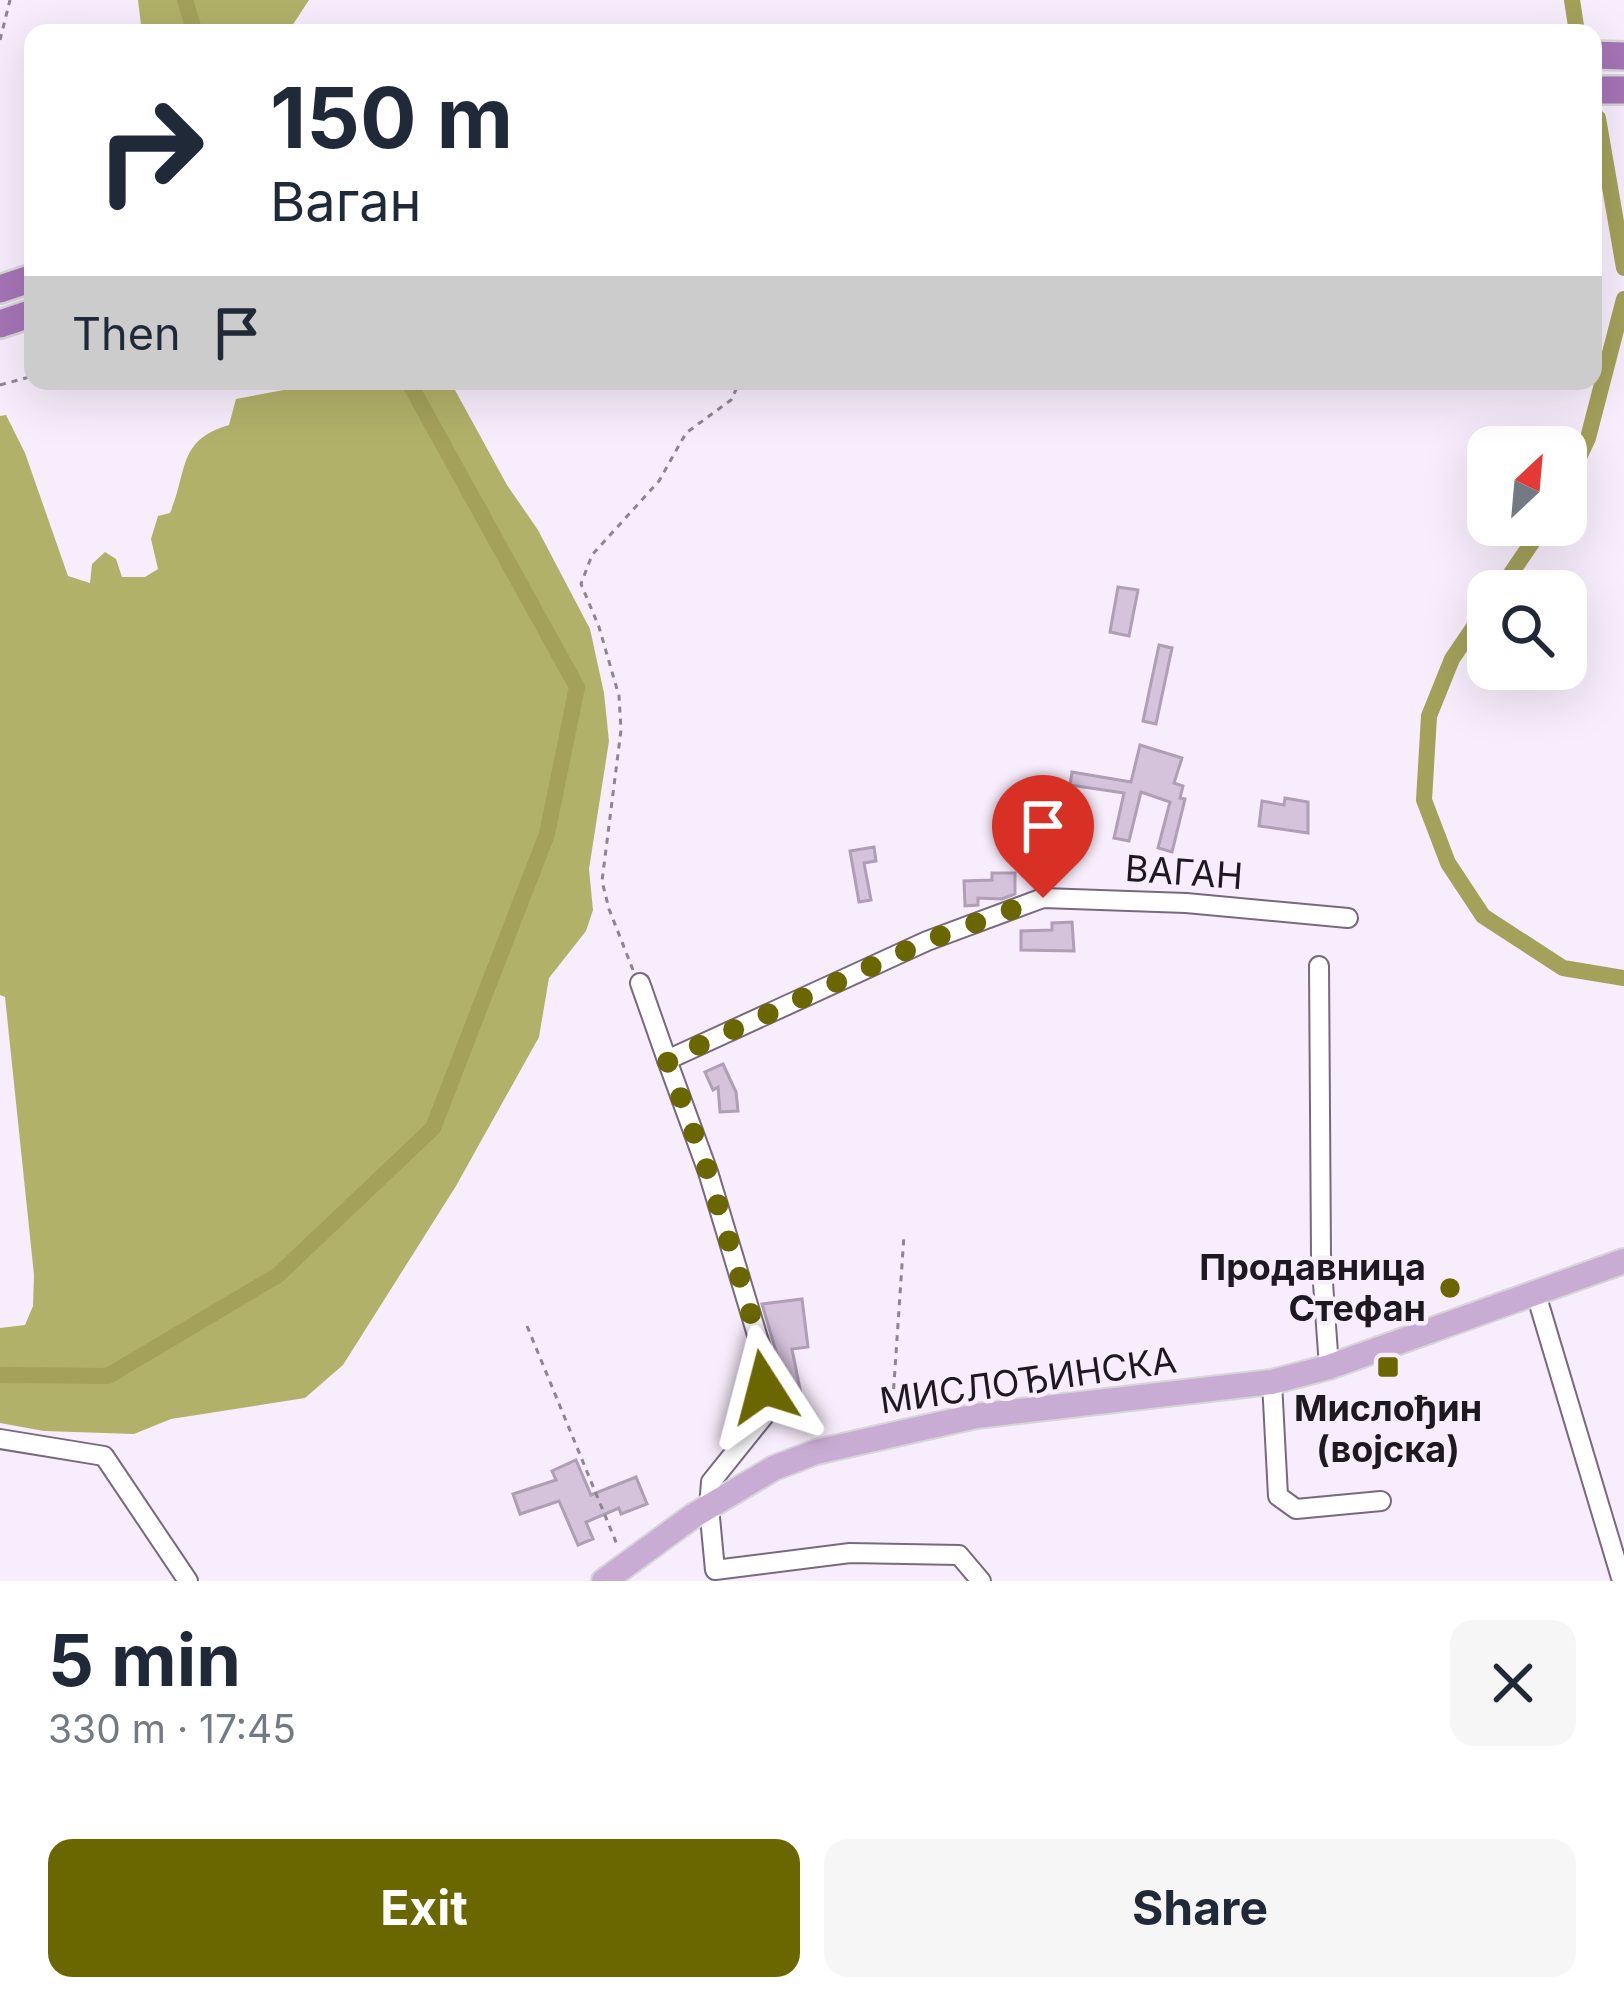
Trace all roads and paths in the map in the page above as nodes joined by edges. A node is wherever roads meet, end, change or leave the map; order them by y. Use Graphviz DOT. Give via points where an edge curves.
graph roads {
  1 [pos="10,0"];
  2 [pos="0,40"];
  3 [pos="736,390"];
  4 [pos="1348,918"];
  5 [pos="1318,966"];
  6 [pos="640,983"];
  7 [pos="667,1060"];
  8 [pos="904,1235"];
  9 [pos="1624,1262"];
  10 [pos="1536,1294"];
  11 [pos="527,1326"];
  12 [pos="1329,1366"];
  13 [pos="1272,1382"];
  14 [pos="891,1433"];
  15 [pos="0,1439"];
  16 [pos="1381,1501"];
  17 [pos="709,1507"];
  18 [pos="632,1569"];
  19 [pos="188,1581"];
  20 [pos="604,1581"];
  21 [pos="980,1581"];
  22 [pos="1622,1581"];
  1 -- 2 [label="path"];
  3 -- 6 [label="path" via="686,433 659,481 592,555 581,584 619,696 602,880"];
  4 -- 7 [label="street, ВАГАН" via="1043,898 927,941"];
  5 -- 12 [label="street"];
  6 -- 7 [label="street"];
  7 -- 17 [label="street" via="764,1358 764,1416 711,1482"];
  8 -- 14 [label="path"];
  9 -- 10 [label="main road, МИСЛОЂИНСКА"];
  10 -- 12 [label="main road, МИСЛОЂИНСКА"];
  10 -- 22 [label="street"];
  11 -- 18 [label="path"];
  12 -- 13 [label="main road, МИСЛОЂИНСКА"];
  13 -- 14 [label="main road, МИСЛОЂИНСКА" via="1010,1411"];
  13 -- 16 [label="street" via="1278,1496 1296,1509"];
  14 -- 17 [label="main road, МИСЛОЂИНСКА" via="786,1462"];
  15 -- 19 [label="street" via="104,1456"];
  17 -- 18 [label="main road, МИСЛОЂИНСКА"];
  17 -- 21 [label="street" via="715,1570 850,1552 959,1556"];
  18 -- 20 [label="main road, МИСЛОЂИНСКА"];
}
